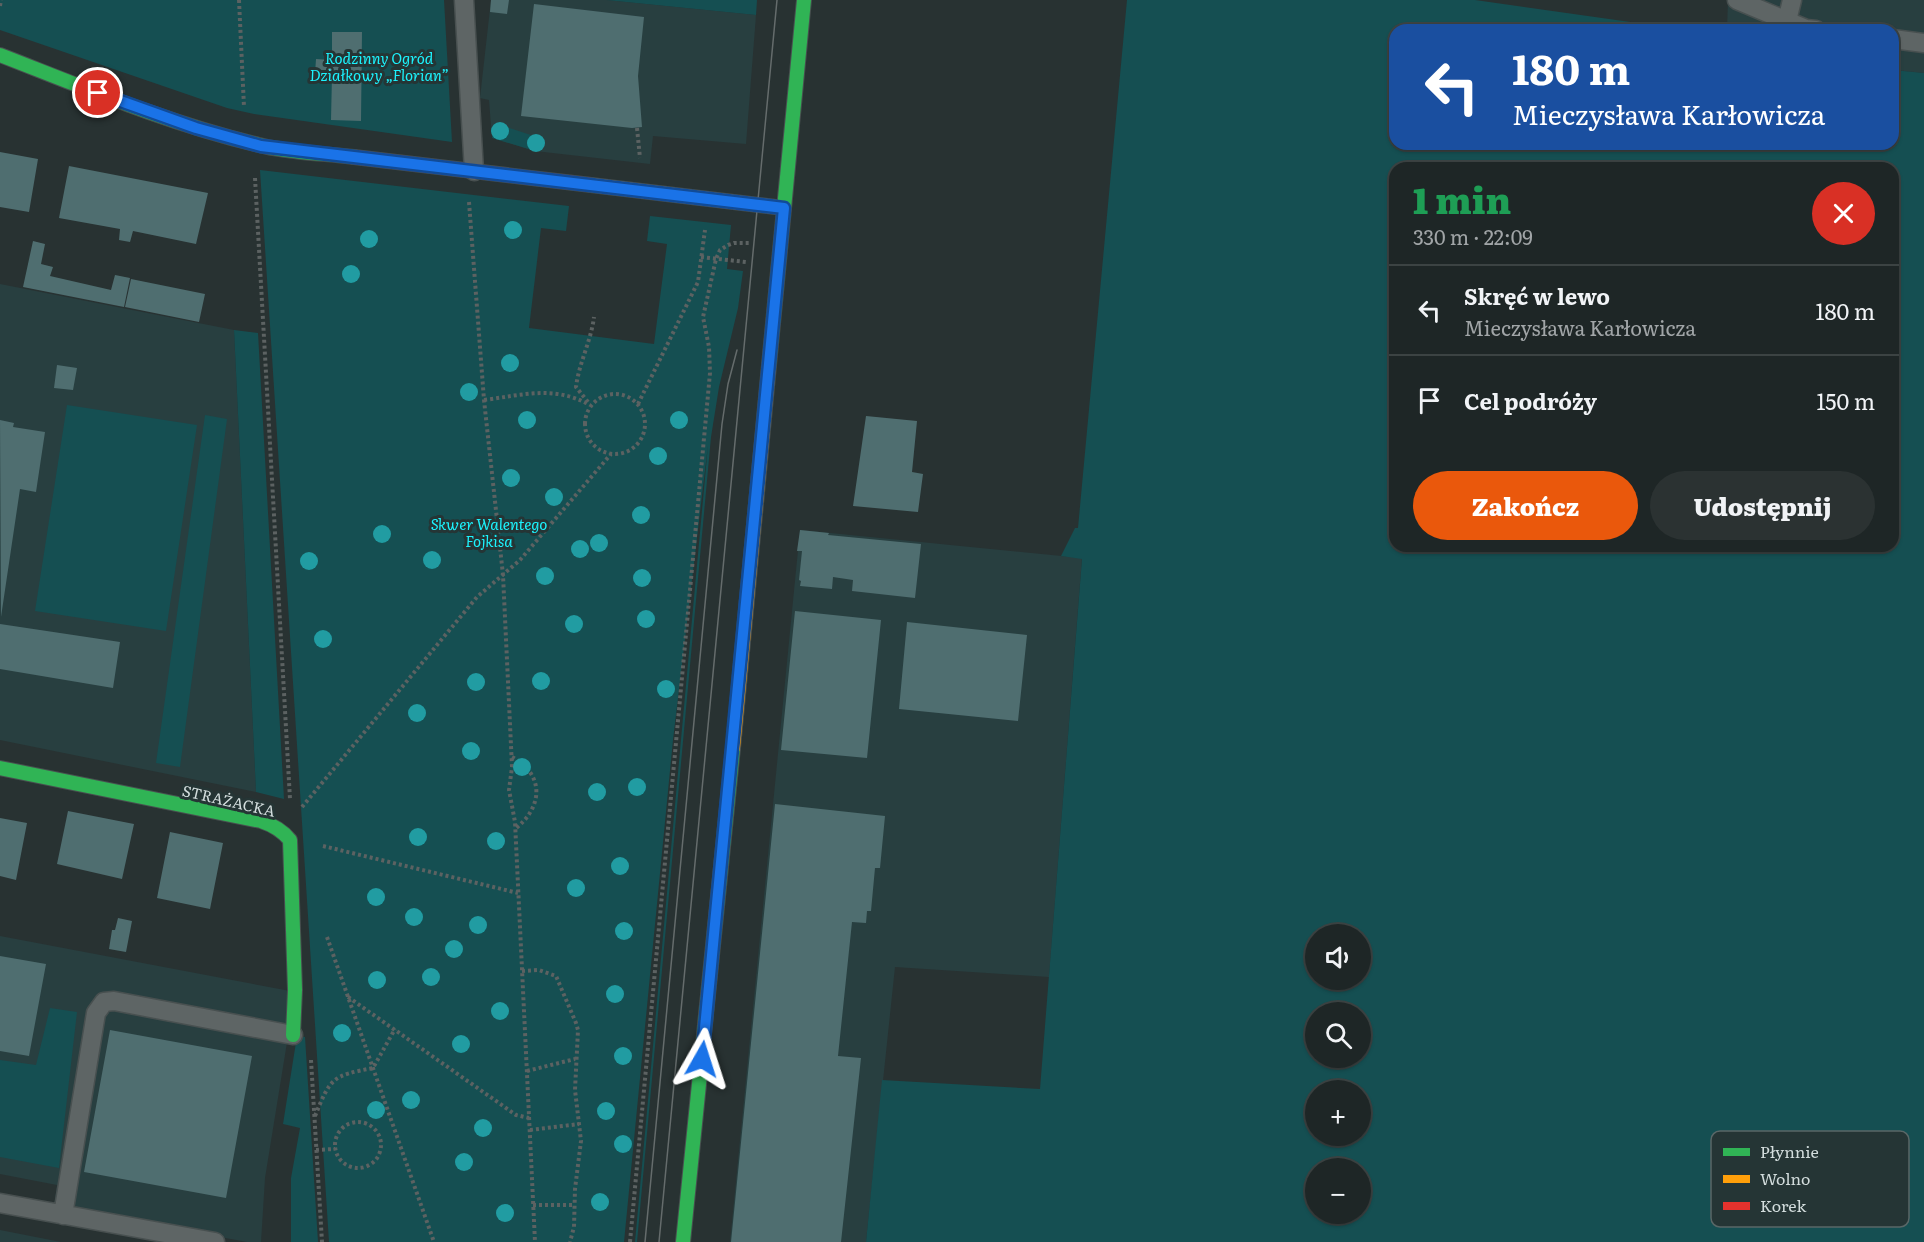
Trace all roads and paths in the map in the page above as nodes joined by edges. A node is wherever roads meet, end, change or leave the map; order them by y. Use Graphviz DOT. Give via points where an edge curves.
graph roads {
  1 [pos="1,0"];
  2 [pos="239,0"];
  3 [pos="464,0"];
  4 [pos="804,0"];
  5 [pos="1737,0"];
  6 [pos="1792,0"];
  7 [pos="0,6"];
  8 [pos="1787,21"];
  9 [pos="1794,24"];
  10 [pos="1899,40"];
  11 [pos="1924,42"];
  12 [pos="0,55"];
  13 [pos="244,111"];
  14 [pos="637,128"];
  15 [pos="641,153"];
  16 [pos="474,171"];
  17 [pos="256,198"];
  18 [pos="468,199"];
  19 [pos="784,208"];
  20 [pos="747,243"];
  21 [pos="716,259"];
  22 [pos="746,262"];
  23 [pos="594,317"];
  24 [pos="484,400"];
  25 [pos="638,404"];
  26 [pos="590,405"];
  27 [pos="611,454"];
  28 [pos="503,575"];
  29 [pos="512,757"];
  30 [pos="0,768"];
  31 [pos="305,804"];
  32 [pos="290,806"];
  33 [pos="301,808"];
  34 [pos="306,813"];
  35 [pos="515,828"];
  36 [pos="319,845"];
  37 [pos="518,893"];
  38 [pos="324,929"];
  39 [pos="522,971"];
  40 [pos="348,997"];
  41 [pos="395,1029"];
  42 [pos="293,1035"];
  43 [pos="311,1058"];
  44 [pos="575,1059"];
  45 [pos="373,1068"];
  46 [pos="526,1071"];
  47 [pos="314,1117"];
  48 [pos="529,1118"];
  49 [pos="579,1124"];
  50 [pos="530,1130"];
  51 [pos="335,1149"];
  52 [pos="316,1150"];
  53 [pos="0,1203"];
  54 [pos="533,1205"];
  55 [pos="575,1205"];
  56 [pos="63,1215"];
  57 [pos="205,1241"];
  58 [pos="322,1242"];
  59 [pos="434,1242"];
  60 [pos="535,1242"];
  61 [pos="570,1242"];
  62 [pos="630,1242"];
  63 [pos="683,1242"];
  1 -- 7 [label="path"];
  2 -- 13 [label="path"];
  3 -- 16 [label="lane"];
  4 -- 19 [label="street"];
  5 -- 8 [label="lane"];
  6 -- 8 [label="lane"];
  8 -- 9 [label="lane"];
  10 -- 11 [label="lane"];
  12 -- 16 [label="street" via="136,108 261,146"];
  14 -- 15 [label="path"];
  16 -- 19 [label="street"];
  17 -- 32 [label="path"];
  18 -- 24 [label="path"];
  19 -- 63 [label="street"];
  20 -- 21 [label="path" via="728,245"];
  21 -- 22 [label="path"];
  21 -- 25 [label="path" via="701,257 698,282"];
  21 -- 62 [label="path" via="703,312 710,373"];
  23 -- 26 [label="path" via="576,387"];
  24 -- 26 [label="path" via="552,393 573,396"];
  24 -- 28 [label="path"];
  25 -- 26 [label="path" via="614,394"];
  25 -- 27 [label="path" via="645,416 643,435 631,450"];
  26 -- 27 [label="path" via="585,417 588,437 601,451"];
  27 -- 28 [label="path"];
  28 -- 29 [label="path"];
  28 -- 31 [label="path" via="477,597"];
  29 -- 35 [label="path" via="509,790"];
  29 -- 35 [label="path" via="530,769 536,792 531,812"];
  30 -- 42 [label="street, STRAŻACKA" via="261,821 284,832 291,840"];
  31 -- 33 [label="path"];
  31 -- 34 [label="path"];
  35 -- 37 [label="path"];
  36 -- 37 [label="path"];
  37 -- 39 [label="path"];
  38 -- 40 [label="path"];
  39 -- 44 [label="path" via="539,970 556,976 576,1023"];
  39 -- 46 [label="path"];
  40 -- 41 [label="path"];
  40 -- 45 [label="path"];
  41 -- 45 [label="path"];
  41 -- 48 [label="path" via="516,1115"];
  42 -- 56 [label="lane" via="104,1002 96,1013"];
  43 -- 47 [label="path"];
  44 -- 46 [label="path"];
  44 -- 49 [label="path"];
  45 -- 47 [label="path" via="343,1074 334,1080"];
  45 -- 59 [label="path"];
  46 -- 48 [label="path"];
  47 -- 52 [label="path"];
  48 -- 50 [label="path"];
  49 -- 50 [label="path"];
  49 -- 55 [label="path"];
  50 -- 54 [label="path"];
  51 -- 51 [label="path" via="342,1128 356,1122 370,1125 380,1137 377,1160 364,1168 348,1167"];
  51 -- 52 [label="path"];
  52 -- 58 [label="path"];
  53 -- 56 [label="lane"];
  54 -- 55 [label="path"];
  54 -- 60 [label="path"];
  55 -- 61 [label="path"];
  56 -- 57 [label="lane"];
}
